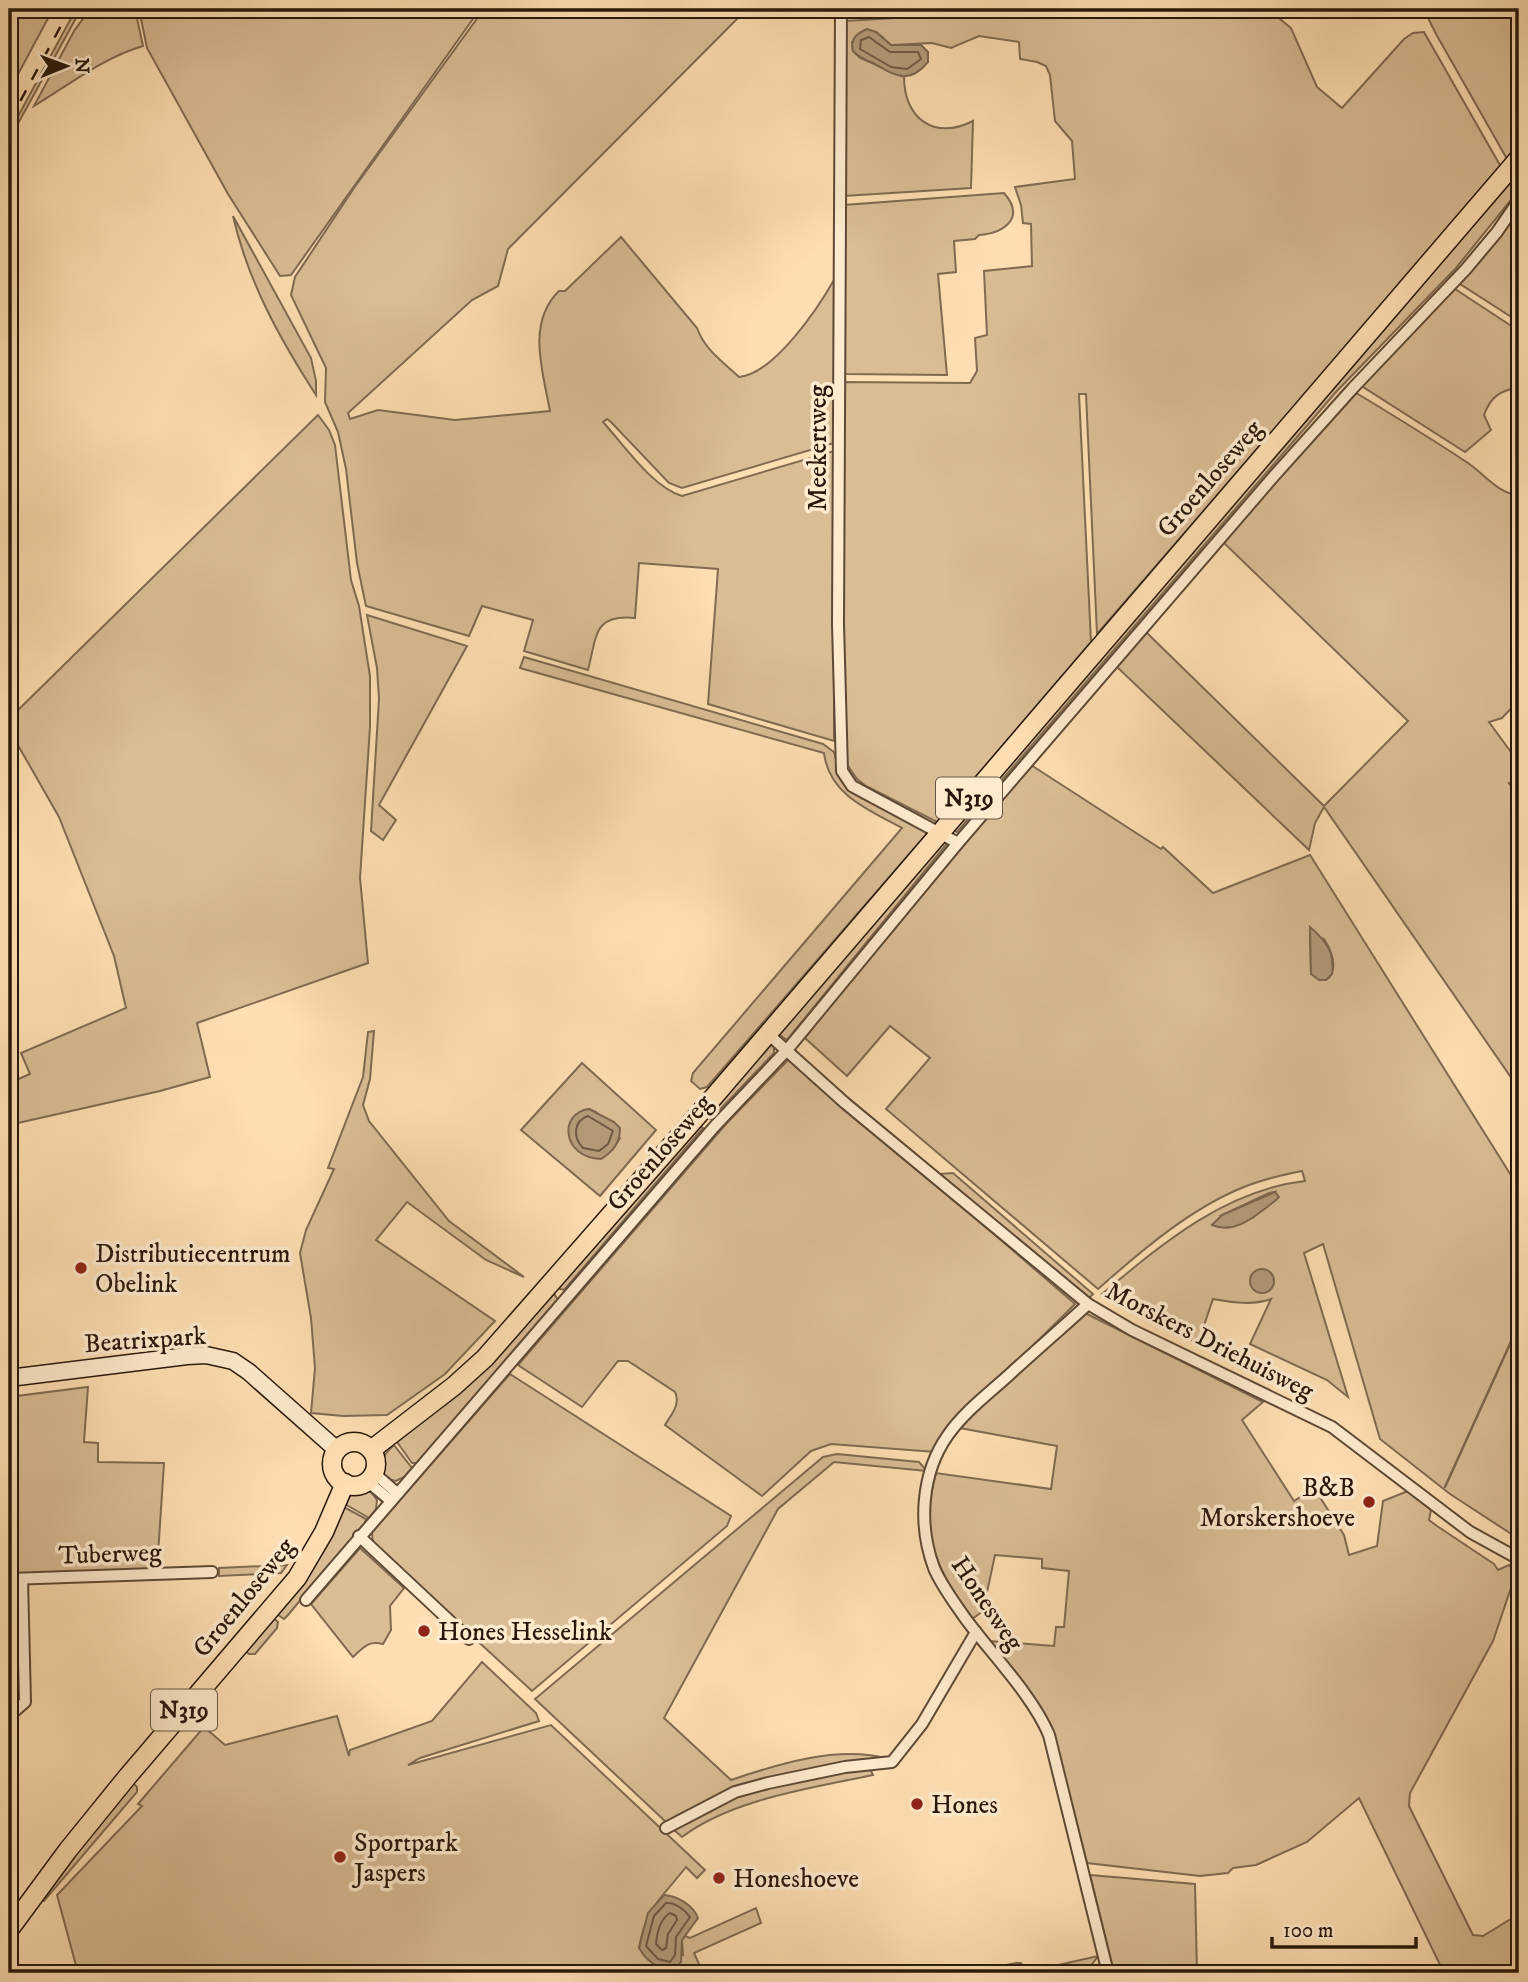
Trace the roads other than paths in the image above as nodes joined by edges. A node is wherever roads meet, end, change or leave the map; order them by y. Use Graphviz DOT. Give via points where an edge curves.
graph roads {
  1 [pos="841,9"];
  2 [pos="1519,158"];
  3 [pos="1519,200"];
  4 [pos="939,832"];
  5 [pos="958,843"];
  6 [pos="767,1032"];
  7 [pos="787,1050"];
  8 [pos="1088,1304"];
  9 [pos="9,1378"];
  10 [pos="337,1450"];
  11 [pos="371,1450"];
  12 [pos="371,1477"];
  13 [pos="345,1483"];
  14 [pos="394,1497"];
  15 [pos="359,1536"];
  16 [pos="1519,1559"];
  17 [pos="212,1572"];
  18 [pos="22,1578"];
  19 [pos="9,1579"];
  20 [pos="306,1600"];
  21 [pos="976,1632"];
  22 [pos="469,1639"];
  23 [pos="9,1716"];
  24 [pos="666,1828"];
  25 [pos="9,1930"];
  26 [pos="1108,1973"];
  1 -- 4 [label="street, Meekertweg" via="838,624 842,771 852,786"];
  2 -- 4 [label="main road, Groenloseweg / N319"];
  3 -- 5 [label="street, Groenloseweg" via="1466,269 1274,477"];
  4 -- 5 [label="street"];
  4 -- 6 [label="main road, Groenloseweg / N319"];
  5 -- 7 [label="street, Groenloseweg"];
  6 -- 7 [label="street, Morskers Driehuisweg"];
  6 -- 11 [label="main road, Groenloseweg / N319" via="485,1358"];
  7 -- 8 [label="street, Morskers Driehuisweg"];
  7 -- 14 [label="street, Groenloseweg" via="714,1127"];
  8 -- 16 [label="street, Morskers Driehuisweg" via="1332,1427 1470,1532"];
  8 -- 21 [label="street, Honesweg" via="964,1417 947,1436 929,1474 924,1506 929,1553 935,1571"];
  9 -- 10 [label="street, Beatrixpark" via="187,1356 219,1357 249,1373"];
  10 -- 11 [label="main road" via="352,1442"];
  10 -- 13 [label="main road" via="332,1465"];
  11 -- 12 [label="main road" via="376,1461"];
  12 -- 13 [label="main road" via="354,1486"];
  12 -- 14 [label="street"];
  13 -- 25 [label="main road, Groenloseweg / N319" via="297,1578 128,1776"];
  14 -- 15 [label="street, Groenloseweg"];
  15 -- 20 [label="street, Groenloseweg"];
  15 -- 22 [label="street"];
  17 -- 18 [label="street, Tuberweg"];
  18 -- 19 [label="street, Tuberweg"];
  18 -- 23 [label="street" via="25,1702"];
  21 -- 24 [label="street" via="922,1724 892,1762 845,1767 735,1792"];
  21 -- 26 [label="street, Honesweg" via="1049,1734"];
}
